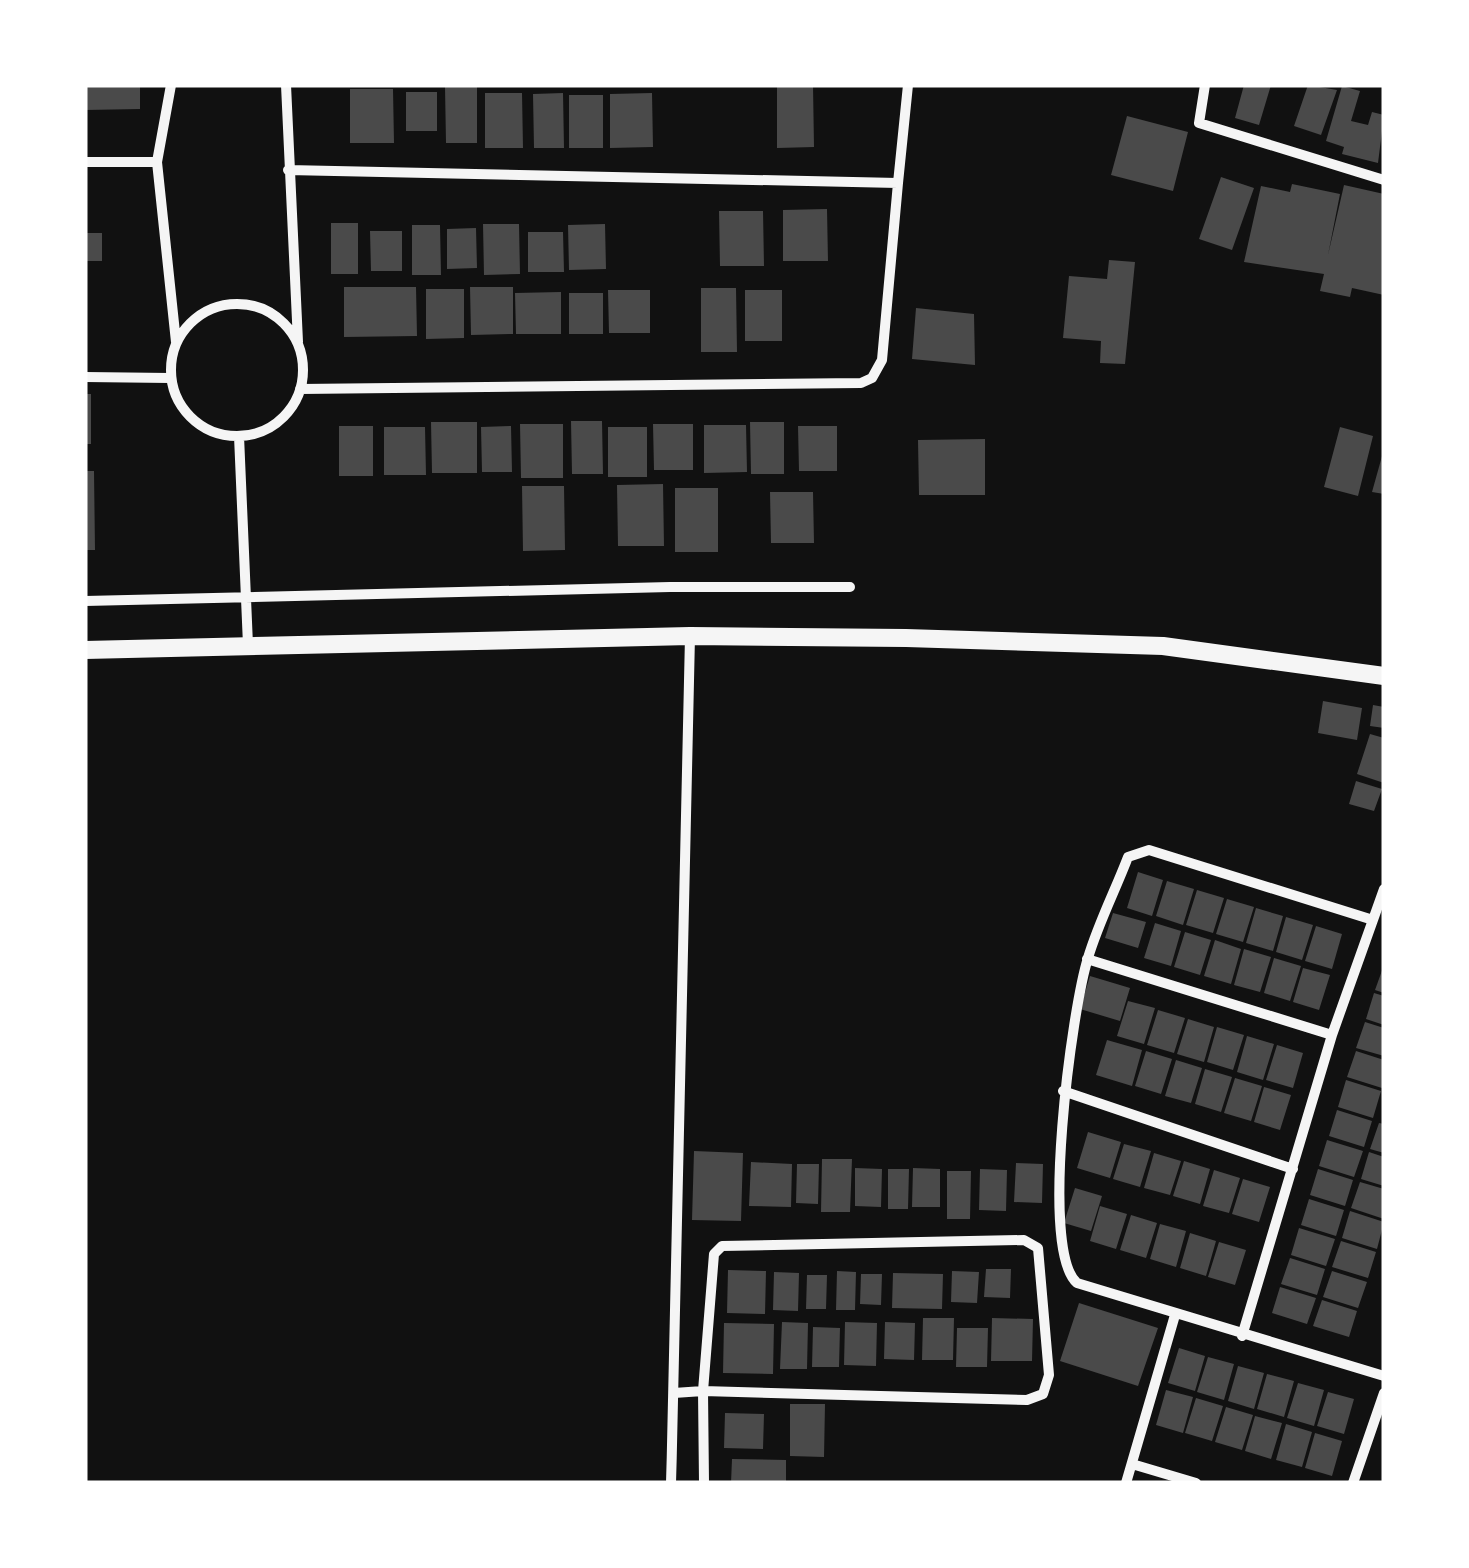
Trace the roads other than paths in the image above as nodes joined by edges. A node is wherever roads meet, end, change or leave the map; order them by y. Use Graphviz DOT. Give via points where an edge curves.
graph roads {
  1 [pos="171,85"];
  2 [pos="286,85"];
  3 [pos="908,85"];
  4 [pos="1205,85"];
  5 [pos="85,162"];
  6 [pos="158,162"];
  7 [pos="288,170"];
  8 [pos="1384,180"];
  9 [pos="898,182"];
  10 [pos="176,342"];
  11 [pos="298,343"];
  12 [pos="85,377"];
  13 [pos="170,378"];
  14 [pos="300,389"];
  15 [pos="239,436"];
  16 [pos="850,587"];
  17 [pos="246,600"];
  18 [pos="85,602"];
  19 [pos="690,636"];
  20 [pos="248,644"];
  21 [pos="85,650"];
  22 [pos="1384,676"];
  23 [pos="1384,889"];
  24 [pos="1373,920"];
  25 [pos="1087,959"];
  26 [pos="1332,1036"];
  27 [pos="1063,1091"];
  28 [pos="1293,1169"];
  29 [pos="1175,1315"];
  30 [pos="1242,1336"];
  31 [pos="1384,1376"];
  32 [pos="703,1390"];
  33 [pos="674,1393"];
  34 [pos="1384,1394"];
  35 [pos="1132,1464"];
  36 [pos="671,1483"];
  37 [pos="704,1483"];
  38 [pos="1126,1483"];
  39 [pos="1196,1483"];
  40 [pos="1353,1483"];
  1 -- 6 [label="street"];
  2 -- 7 [label="street"];
  3 -- 9 [label="street"];
  4 -- 8 [label="street" via="1198,123"];
  5 -- 6 [label="street"];
  6 -- 10 [label="street"];
  7 -- 9 [label="street"];
  7 -- 11 [label="street"];
  9 -- 14 [label="street" via="882,360 861,383"];
  10 -- 11 [label="street" via="201,314 238,303 274,314"];
  10 -- 13 [label="street"];
  11 -- 14 [label="street"];
  12 -- 13 [label="street"];
  13 -- 15 [label="street" via="194,420"];
  14 -- 15 [label="street" via="283,417"];
  15 -- 17 [label="street"];
  16 -- 17 [label="street"];
  17 -- 18 [label="street"];
  17 -- 20 [label="street"];
  19 -- 20 [label="street"];
  19 -- 22 [label="street" via="1146,645"];
  19 -- 33 [label="street"];
  20 -- 21 [label="street"];
  23 -- 24 [label="street"];
  24 -- 25 [label="street" via="1136,851"];
  24 -- 26 [label="street"];
  25 -- 26 [label="street"];
  25 -- 27 [label="street"];
  26 -- 28 [label="street"];
  27 -- 28 [label="street"];
  27 -- 29 [label="street" via="1059,1189 1071,1278"];
  28 -- 30 [label="street"];
  29 -- 30 [label="street"];
  29 -- 35 [label="street"];
  30 -- 31 [label="street"];
  32 -- 32 [label="street" via="1027,1400 1043,1394 1050,1375 1038,1248 1024,1240 722,1246 714,1254"];
  32 -- 33 [label="street"];
  32 -- 37 [label="street"];
  33 -- 36 [label="street"];
  34 -- 40 [label="street"];
  35 -- 38 [label="street"];
  35 -- 39 [label="street"];
}
